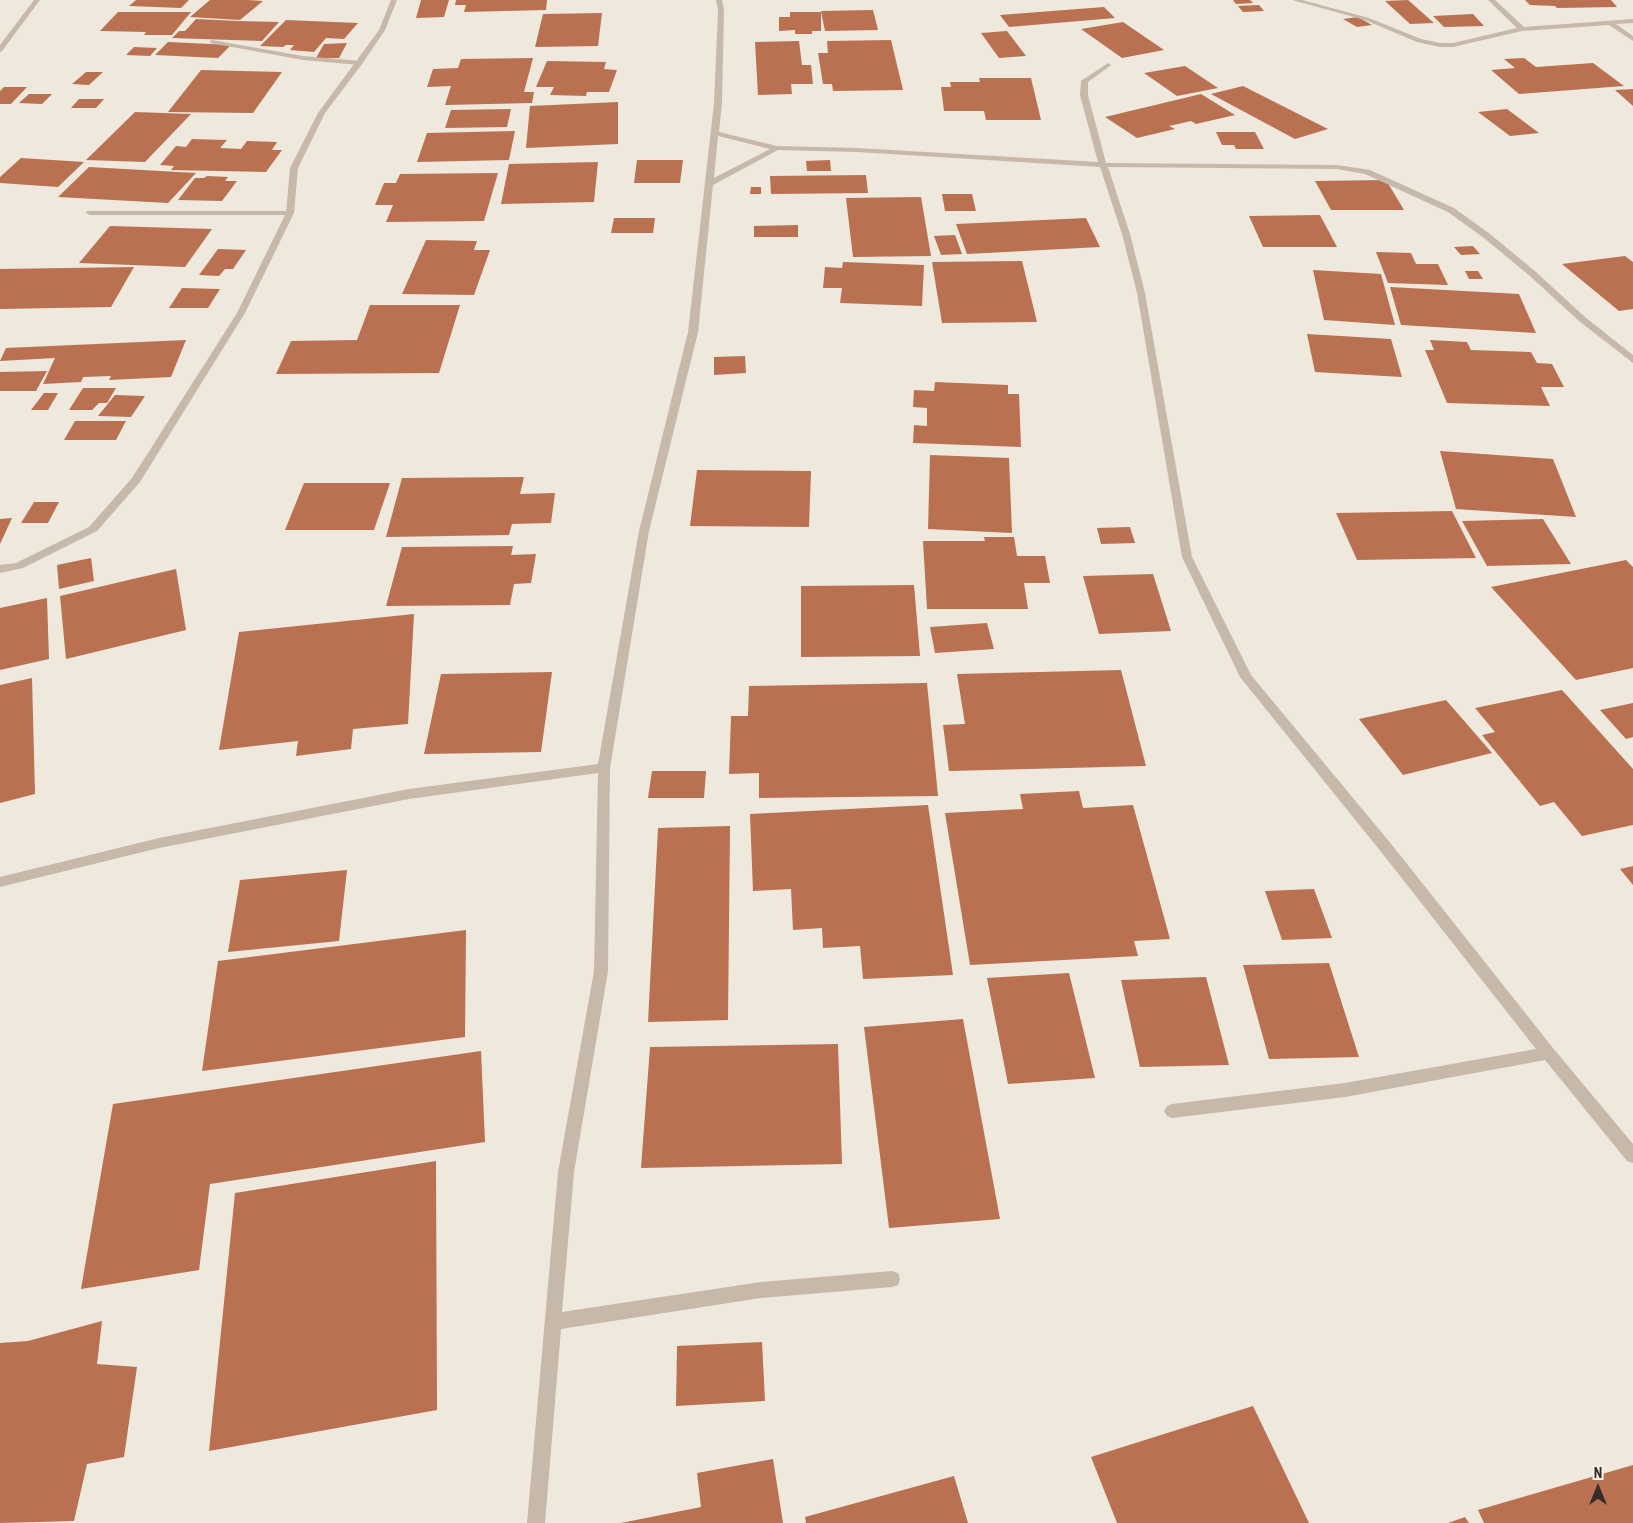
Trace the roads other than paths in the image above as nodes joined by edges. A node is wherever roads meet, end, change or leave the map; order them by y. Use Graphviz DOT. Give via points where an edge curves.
graph roads {
  1 [pos="37,0"];
  2 [pos="394,0"];
  3 [pos="719,0"];
  4 [pos="1295,0"];
  5 [pos="1491,0"];
  6 [pos="1633,21"];
  7 [pos="1609,22"];
  8 [pos="1522,29"];
  9 [pos="1633,39"];
  10 [pos="212,42"];
  11 [pos="0,50"];
  12 [pos="360,63"];
  13 [pos="1108,65"];
  14 [pos="714,133"];
  15 [pos="777,148"];
  16 [pos="1103,165"];
  17 [pos="710,184"];
  18 [pos="90,213"];
  19 [pos="290,213"];
  20 [pos="1633,360"];
  21 [pos="0,569"];
  22 [pos="604,768"];
  23 [pos="0,882"];
  24 [pos="1548,1053"];
  25 [pos="1172,1111"];
  26 [pos="1633,1156"];
  27 [pos="892,1278"];
  28 [pos="553,1322"];
  29 [pos="536,1523"];
  1 -- 11 [label="street"];
  2 -- 12 [label="street" via="382,30"];
  3 -- 14 [label="street" via="718,103"];
  4 -- 8 [label="street" via="1367,18 1419,41 1440,45 1454,45"];
  5 -- 8 [label="street"];
  6 -- 7 [label="street"];
  7 -- 8 [label="street"];
  7 -- 9 [label="street"];
  10 -- 12 [label="street" via="303,58"];
  12 -- 19 [label="street" via="322,113 294,168"];
  13 -- 16 [label="street" via="1085,81 1084,95"];
  14 -- 15 [label="street"];
  14 -- 17 [label="street"];
  15 -- 16 [label="street"];
  15 -- 17 [label="street"];
  16 -- 20 [label="street" via="1336,167 1367,172 1451,210 1518,261"];
  16 -- 24 [label="street" via="1141,293 1187,557 1246,677"];
  17 -- 22 [label="street" via="693,332 644,532"];
  18 -- 19 [label="street"];
  19 -- 21 [label="street" via="241,313 136,480 93,529 19,566"];
  22 -- 23 [label="street" via="409,794 159,843"];
  22 -- 28 [label="street" via="600,971 566,1172"];
  24 -- 25 [label="street" via="1345,1090"];
  24 -- 26 [label="street"];
  27 -- 28 [label="street" via="761,1290"];
  28 -- 29 [label="street"];
}
